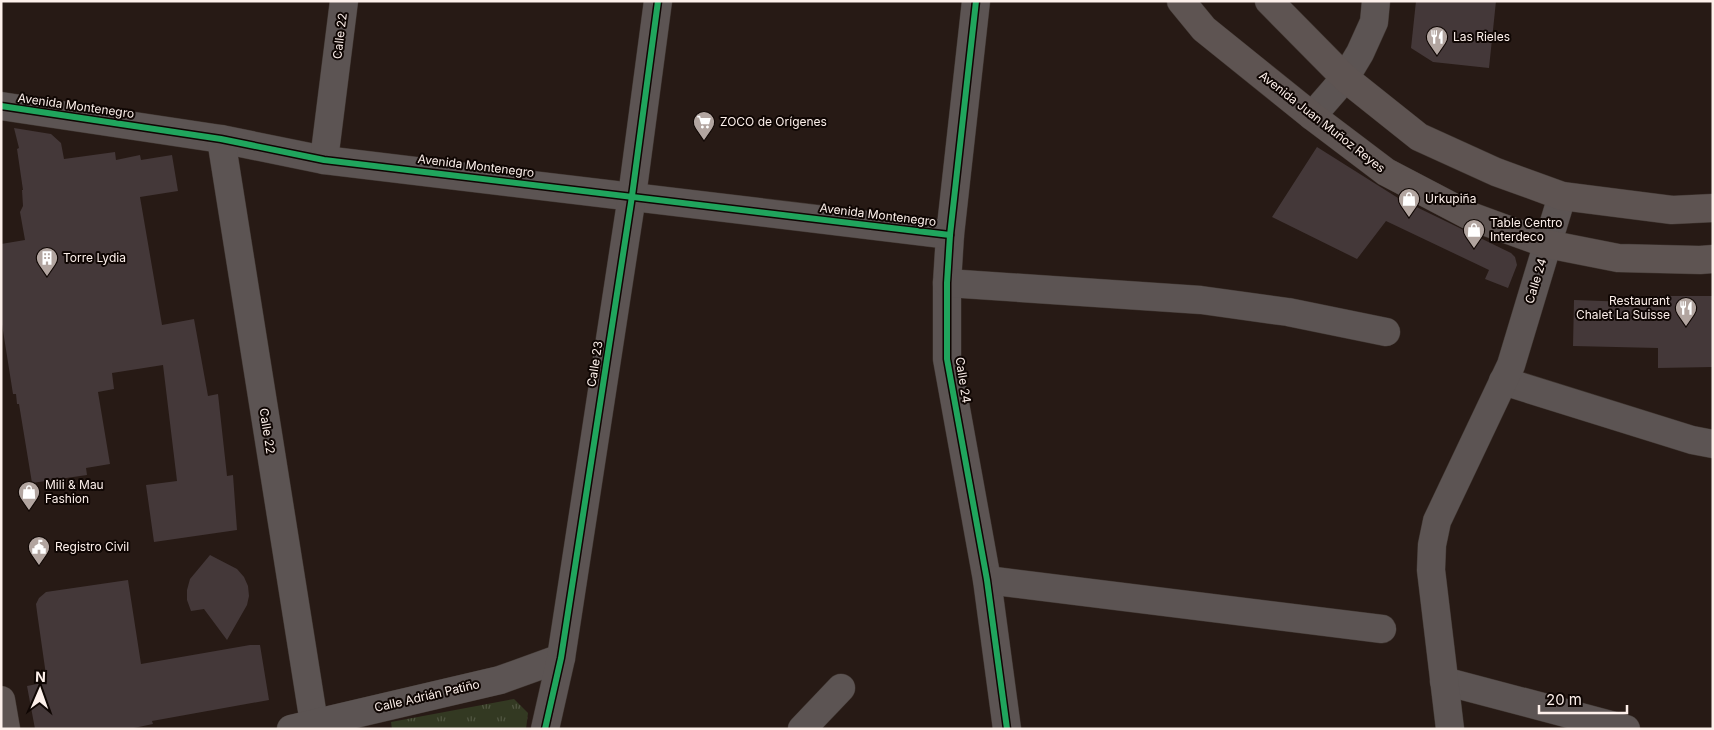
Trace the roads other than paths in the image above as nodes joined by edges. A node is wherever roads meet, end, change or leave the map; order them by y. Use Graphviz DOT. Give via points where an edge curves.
graph roads {
  1 [pos="344,1"];
  2 [pos="658,1"];
  3 [pos="976,1"];
  4 [pos="1181,1"];
  5 [pos="1269,1"];
  6 [pos="1376,1"];
  7 [pos="1345,78"];
  8 [pos="1,106"];
  9 [pos="1312,116"];
  10 [pos="221,139"];
  11 [pos="324,160"];
  12 [pos="632,196"];
  13 [pos="1562,196"];
  14 [pos="1713,208"];
  15 [pos="950,235"];
  16 [pos="1547,244"];
  17 [pos="1713,259"];
  18 [pos="947,283"];
  19 [pos="1386,332"];
  20 [pos="1507,373"];
  21 [pos="1713,444"];
  22 [pos="987,580"];
  23 [pos="1382,629"];
  24 [pos="561,658"];
  25 [pos="1444,681"];
  26 [pos="841,688"];
  27 [pos="1,700"];
  28 [pos="303,726"];
  29 [pos="6,729"];
  30 [pos="546,729"];
  31 [pos="802,729"];
  32 [pos="1007,729"];
  33 [pos="1450,729"];
  34 [pos="1626,729"];
  1 -- 11 [label="street, Calle 22"];
  2 -- 12 [label="street, Calle 23"];
  3 -- 15 [label="street, Calle 24"];
  4 -- 9 [label="main road, Avenida Juan Muñoz Reyes" via="1204,30"];
  5 -- 7 [label="main road"];
  6 -- 7 [label="street" via="1374,22"];
  7 -- 9 [label="street"];
  7 -- 13 [label="main road" via="1419,137 1496,172"];
  8 -- 10 [label="street, Avenida Montenegro"];
  9 -- 16 [label="main road, Avenida Juan Muñoz Reyes" via="1386,172 1470,216"];
  10 -- 11 [label="street, Avenida Montenegro"];
  10 -- 28 [label="street, Calle 22"];
  11 -- 12 [label="street, Avenida Montenegro"];
  12 -- 15 [label="street, Avenida Montenegro"];
  12 -- 24 [label="street, Calle 23"];
  13 -- 14 [label="main road" via="1672,210"];
  13 -- 16 [label="street, Calle 24"];
  15 -- 18 [label="street, Calle 24"];
  16 -- 17 [label="main road, Avenida Juan Muñoz Reyes" via="1618,258"];
  16 -- 20 [label="street, Calle 24"];
  18 -- 19 [label="street" via="1201,300 1288,312"];
  18 -- 22 [label="street, Calle 24" via="947,359"];
  20 -- 21 [label="street" via="1692,440"];
  20 -- 25 [label="street, Calle 24" via="1438,521 1432,545 1431,570"];
  22 -- 23 [label="street"];
  22 -- 32 [label="street, Calle 24"];
  24 -- 28 [label="street, Calle Adrián Patiño" via="500,680"];
  24 -- 30 [label="street, Calle 23"];
  25 -- 33 [label="street, Calle 24"];
  25 -- 34 [label="street"];
  26 -- 31 [label="street"];
  27 -- 29 [label="main road"];
}
